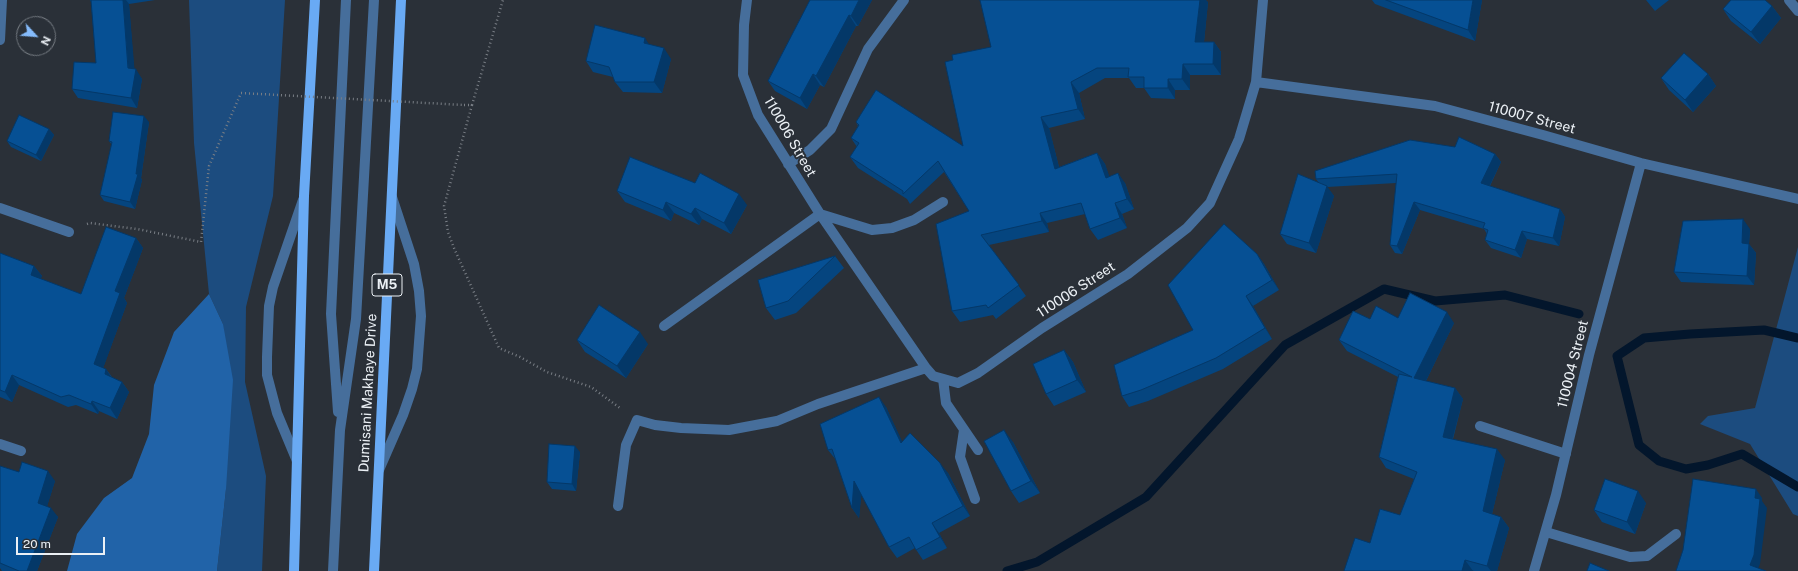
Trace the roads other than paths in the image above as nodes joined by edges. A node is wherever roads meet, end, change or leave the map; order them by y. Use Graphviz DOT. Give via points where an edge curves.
graph roads {
  1 [pos="2,0"];
  2 [pos="314,0"];
  3 [pos="346,0"];
  4 [pos="374,0"];
  5 [pos="401,0"];
  6 [pos="747,0"];
  7 [pos="904,0"];
  8 [pos="1263,0"];
  9 [pos="1789,0"];
  10 [pos="1798,11"];
  11 [pos="0,40"];
  12 [pos="1256,82"];
  13 [pos="1641,163"];
  14 [pos="788,164"];
  15 [pos="392,195"];
  16 [pos="304,196"];
  17 [pos="1798,199"];
  18 [pos="943,202"];
  19 [pos="0,208"];
  20 [pos="820,214"];
  21 [pos="69,232"];
  22 [pos="664,326"];
  23 [pos="926,368"];
  24 [pos="943,379"];
  25 [pos="1480,426"];
  26 [pos="340,430"];
  27 [pos="964,430"];
  28 [pos="0,444"];
  29 [pos="978,450"];
  30 [pos="20,451"];
  31 [pos="1566,454"];
  32 [pos="298,463"];
  33 [pos="378,472"];
  34 [pos="975,499"];
  35 [pos="618,506"];
  36 [pos="1546,532"];
  37 [pos="1676,534"];
  38 [pos="294,571"];
  39 [pos="333,571"];
  40 [pos="374,571"];
  41 [pos="1534,571"];
  1 -- 11 [label="street"];
  2 -- 16 [label="main road"];
  3 -- 26 [label="street" via="331,314"];
  4 -- 26 [label="street" via="356,319"];
  5 -- 15 [label="main road, Dumisani Makhaye Drive / M5"];
  6 -- 14 [label="street, 110006 Street" via="744,74 758,115"];
  7 -- 14 [label="street" via="868,49 831,129 810,150"];
  8 -- 12 [label="street, 110006 Street"];
  9 -- 10 [label="street"];
  12 -- 13 [label="street, 110007 Street" via="1435,106"];
  12 -- 24 [label="street, 110006 Street" via="1239,139 1224,175 1210,203 1187,228 1128,274 1042,328 978,373 958,383"];
  13 -- 17 [label="street, 110007 Street"];
  13 -- 31 [label="street, 110004 Street" via="1588,355"];
  14 -- 20 [label="street, 110006 Street"];
  15 -- 33 [label="main road, Dumisani Makhaye Drive / M5"];
  15 -- 33 [label="street" via="414,264 421,316 417,369 412,389"];
  16 -- 32 [label="main road"];
  16 -- 32 [label="street" via="273,287 269,306 267,356 268,375 277,413"];
  18 -- 20 [label="street" via="914,220 892,228 872,230"];
  19 -- 21 [label="street"];
  20 -- 22 [label="street"];
  20 -- 23 [label="street, 110006 Street"];
  23 -- 24 [label="street, 110006 Street" via="934,376"];
  23 -- 35 [label="street" via="818,404 777,421 728,430 681,428 637,420 626,445"];
  24 -- 27 [label="street" via="946,403"];
  25 -- 31 [label="street"];
  26 -- 39 [label="street"];
  27 -- 29 [label="street"];
  27 -- 34 [label="street" via="960,457"];
  28 -- 30 [label="street"];
  31 -- 36 [label="street, 110004 Street"];
  32 -- 38 [label="main road"];
  33 -- 40 [label="main road, Dumisani Makhaye Drive / M5"];
  36 -- 37 [label="street" via="1630,557 1647,556"];
  36 -- 41 [label="street, 110004 Street"];
}
